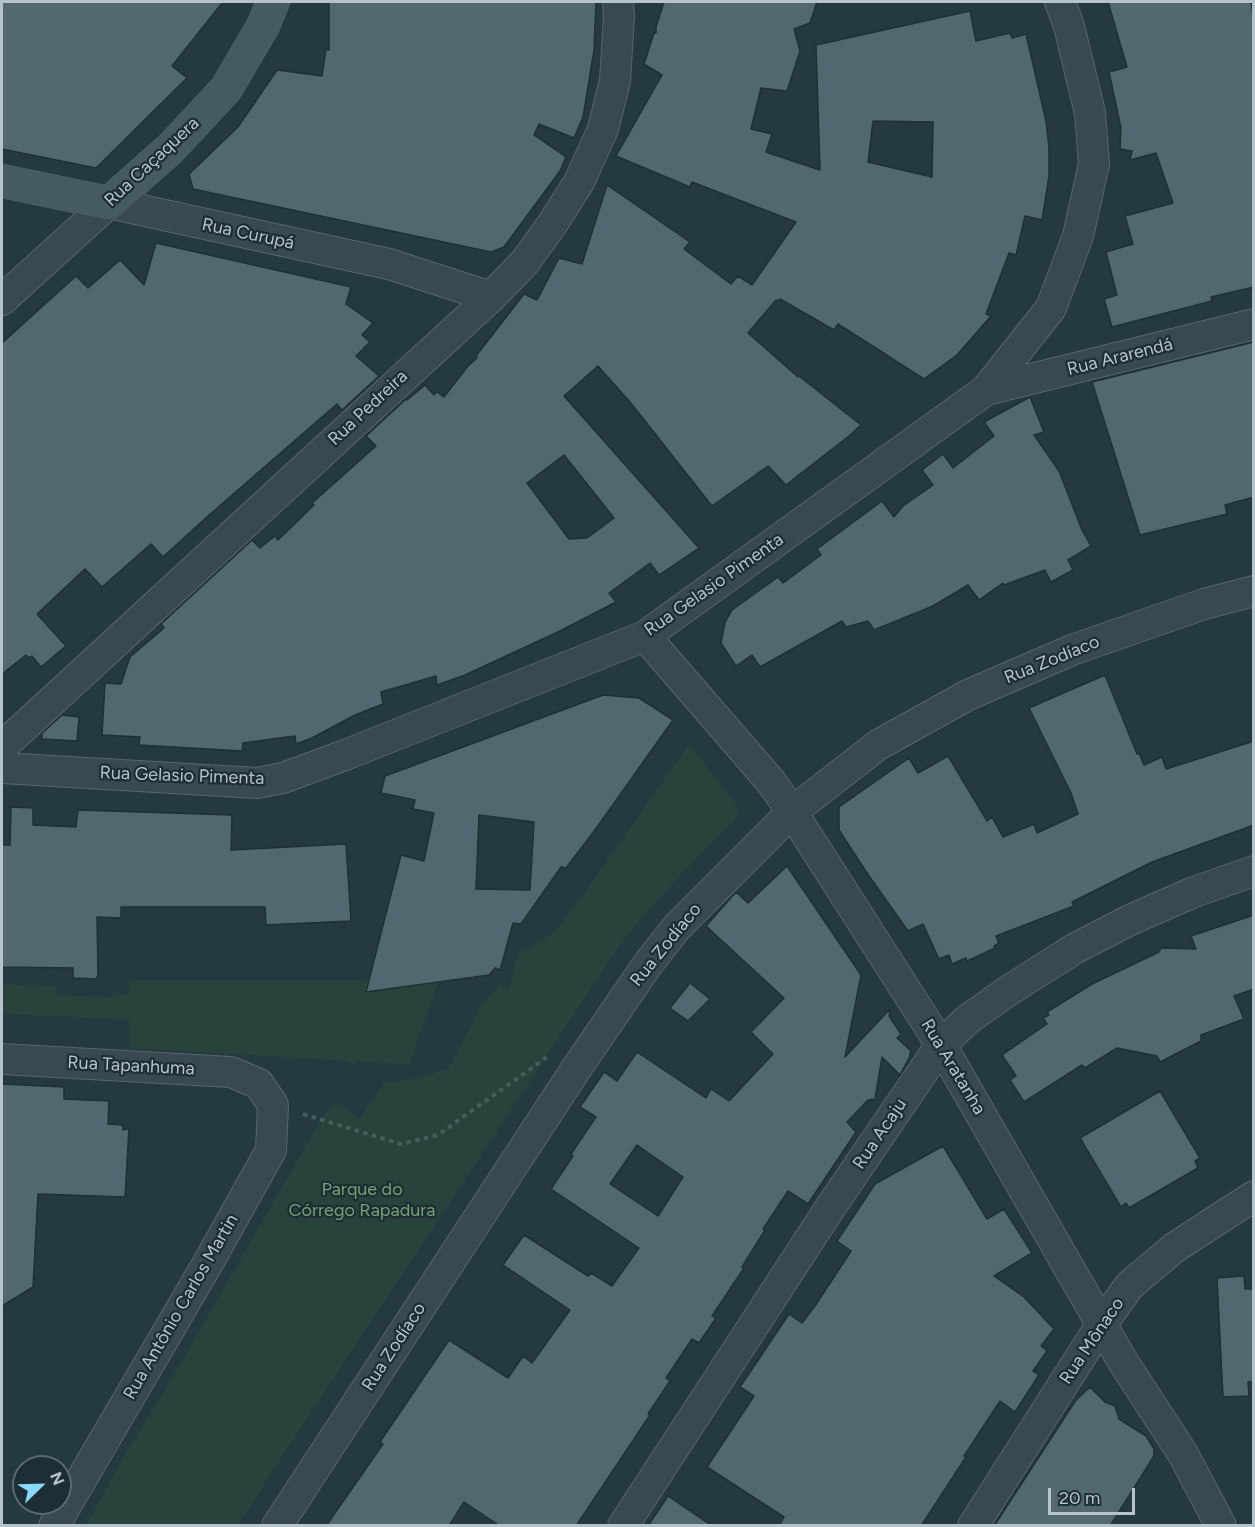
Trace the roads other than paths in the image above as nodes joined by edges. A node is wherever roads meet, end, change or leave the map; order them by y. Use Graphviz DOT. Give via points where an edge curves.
graph roads {
  1 [pos="273,2"];
  2 [pos="618,2"];
  3 [pos="1060,2"];
  4 [pos="2,181"];
  5 [pos="109,203"];
  6 [pos="491,297"];
  7 [pos="2,300"];
  8 [pos="1254,324"];
  9 [pos="986,390"];
  10 [pos="1254,591"];
  11 [pos="645,636"];
  12 [pos="2,747"];
  13 [pos="2,768"];
  14 [pos="792,812"];
  15 [pos="1254,871"];
  16 [pos="941,1045"];
  17 [pos="2,1059"];
  18 [pos="266,1094"];
  19 [pos="1254,1196"];
  20 [pos="1101,1325"];
  21 [pos="54,1526"];
  22 [pos="277,1526"];
  23 [pos="622,1526"];
  24 [pos="973,1526"];
  25 [pos="1221,1526"];
  1 -- 5 [label="street, Rua Caçaquera" via="226,89 171,148"];
  2 -- 6 [label="street, Rua Pedreira" via="615,81 603,129 579,182 553,223 525,262"];
  3 -- 9 [label="street, Rua Gelasio Pimenta" via="1090,112 1094,164 1078,236 1051,308"];
  4 -- 5 [label="street, Rua Curupá"];
  5 -- 6 [label="street, Rua Curupá" via="389,264"];
  5 -- 7 [label="street, Rua Caçaquera"];
  6 -- 12 [label="street, Rua Pedreira"];
  8 -- 9 [label="street, Rua Ararendá"];
  9 -- 11 [label="street, Rua Gelasio Pimenta"];
  10 -- 14 [label="street, Rua Zodíaco" via="1204,604 1072,650 968,695 878,745"];
  11 -- 13 [label="street, Rua Gelasio Pimenta" via="284,778 257,783"];
  11 -- 14 [label="street, Rua Aratanha" via="772,783"];
  14 -- 16 [label="street, Rua Aratanha"];
  14 -- 22 [label="street, Rua Zodíaco" via="677,927 641,974"];
  15 -- 16 [label="street, Rua Acaju" via="1194,892 1074,949 967,1020"];
  16 -- 20 [label="street, Rua Aratanha"];
  16 -- 23 [label="street, Rua Acaju"];
  17 -- 18 [label="street, Rua Tapanhuma" via="231,1072"];
  18 -- 21 [label="street, Rua Antônio Carlos Martin" via="271,1150"];
  19 -- 20 [label="street, Rua Mônaco" via="1156,1263 1130,1285"];
  20 -- 24 [label="street, Rua Mônaco"];
  20 -- 25 [label="street, Rua Aratanha" via="1183,1454"];
}
